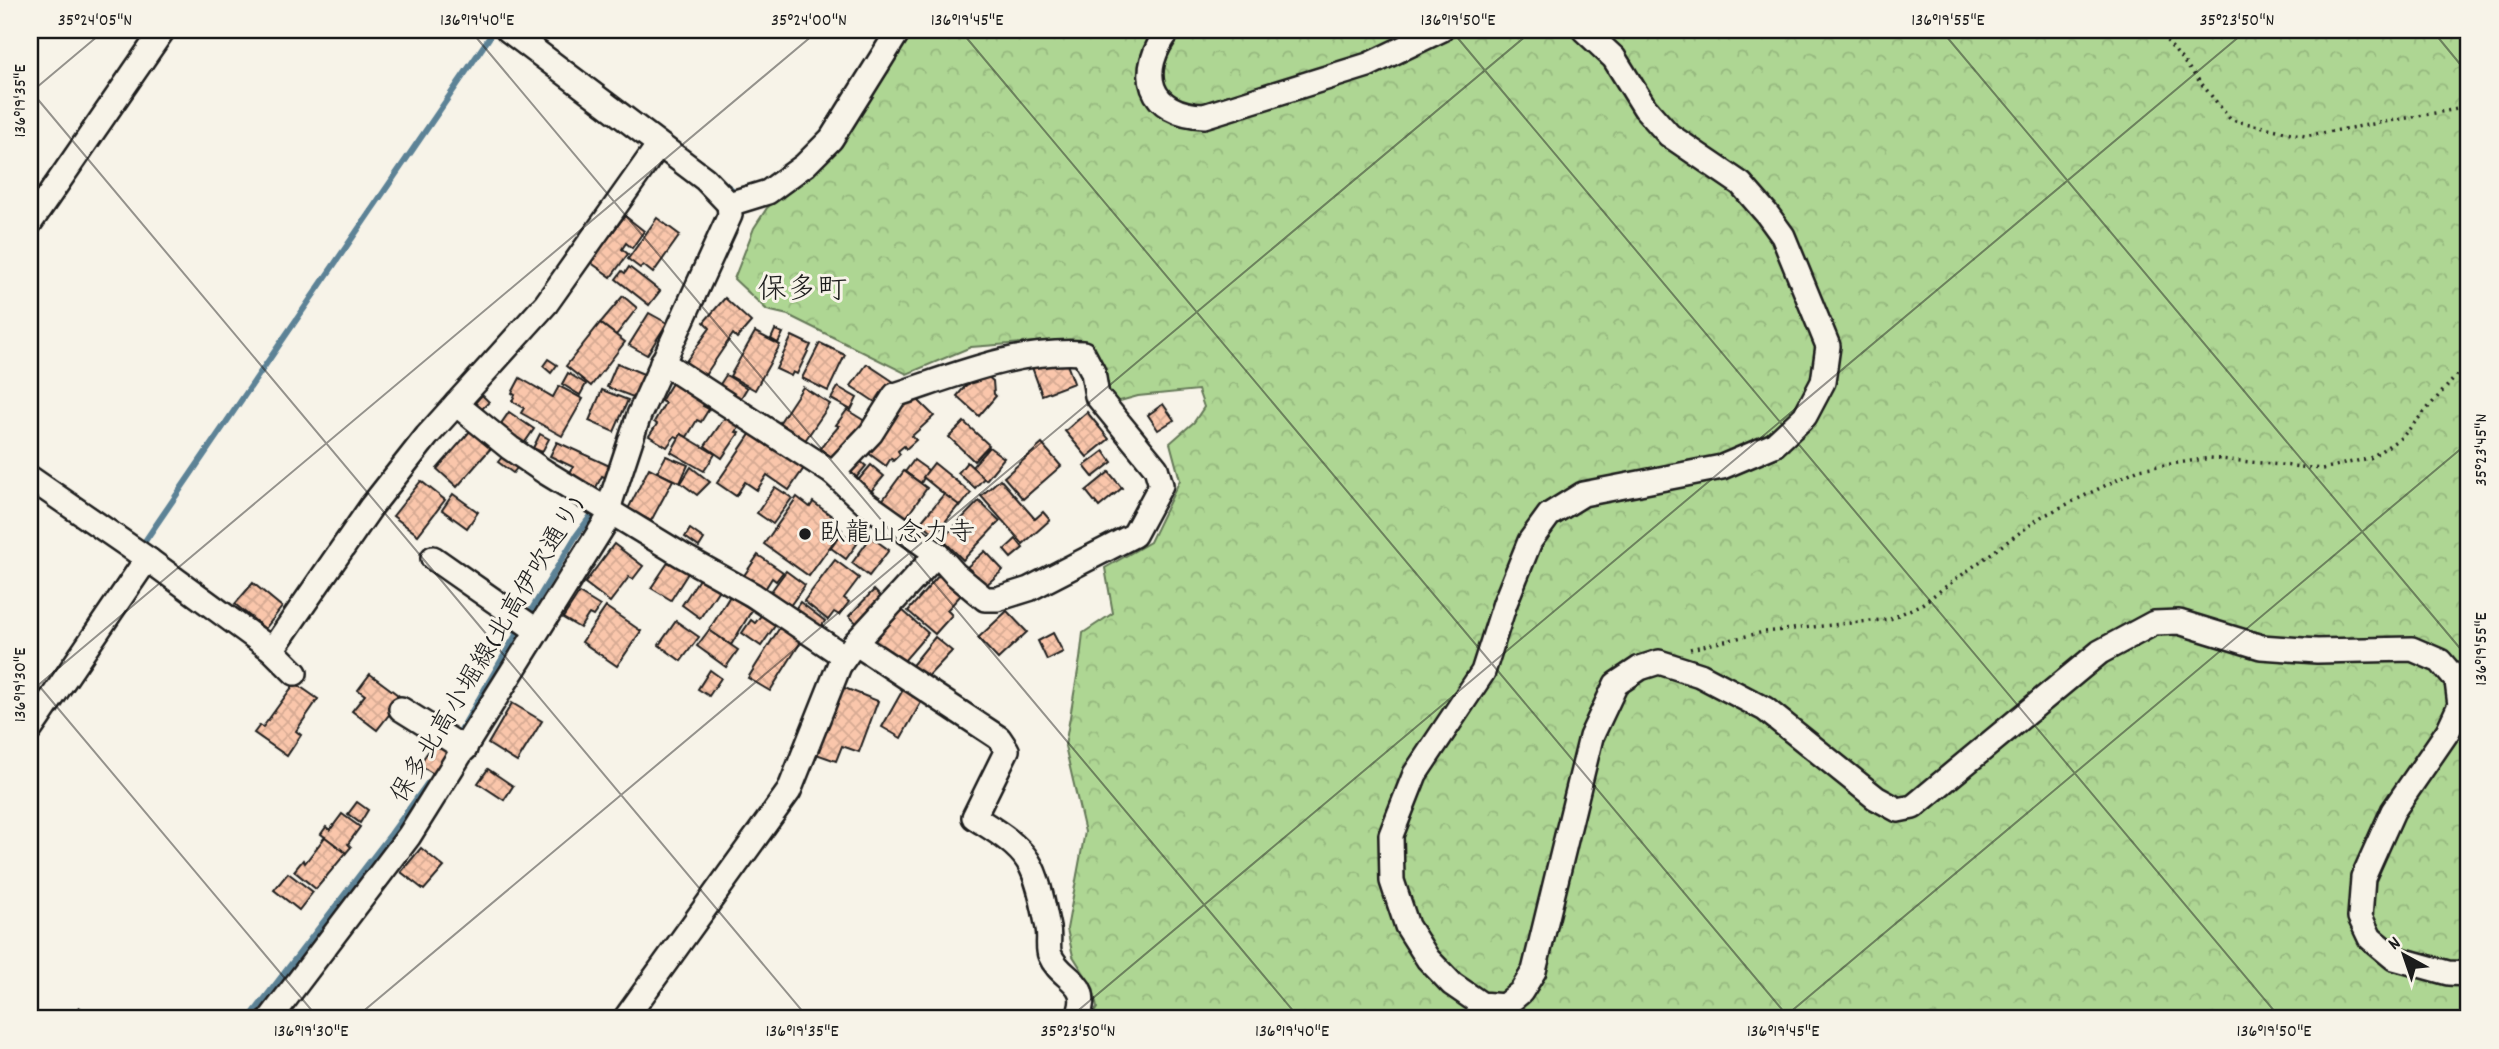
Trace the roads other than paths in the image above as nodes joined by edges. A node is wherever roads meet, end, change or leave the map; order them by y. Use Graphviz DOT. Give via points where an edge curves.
graph roads {
  1 [pos="163,30"];
  2 [pos="508,30"];
  3 [pos="899,30"];
  4 [pos="1168,30"];
  5 [pos="1441,30"];
  6 [pos="1584,30"];
  7 [pos="658,146"];
  8 [pos="735,202"];
  9 [pos="30,223"];
  10 [pos="670,368"];
  11 [pos="456,404"];
  12 [pos="833,473"];
  13 [pos="30,478"];
  14 [pos="610,511"];
  15 [pos="937,554"];
  16 [pos="433,558"];
  17 [pos="149,560"];
  18 [pos="528,624"];
  19 [pos="272,650"];
  20 [pos="850,650"];
  21 [pos="295,673"];
  22 [pos="401,709"];
  23 [pos="30,730"];
  24 [pos="465,749"];
  25 [pos="2469,974"];
  26 [pos="270,1019"];
  27 [pos="625,1019"];
  28 [pos="1077,1019"];
  1 -- 9 [label="street"];
  2 -- 7 [label="street"];
  3 -- 8 [label="street" via="831,139 768,192"];
  4 -- 5 [label="street" via="1150,69 1151,87 1167,107 1185,116 1204,116 1368,65"];
  6 -- 25 [label="street" via="1614,58 1644,107 1669,135 1741,184 1767,214 1783,236 1828,346 1823,382 1805,416 1774,445 1722,467 1583,494 1549,515 1530,541 1483,672 1415,774 1391,835 1392,881 1406,926 1452,984 1481,1004 1504,1006 1521,992 1534,971 1591,737 1616,684 1640,668 1659,662 1700,675 1765,709 1876,798 1898,810 1913,807 2100,652 2154,623 2179,622 2261,646 2317,651 2412,649 2440,661 2457,681 2460,705 2448,731 2393,811 2363,878 2360,917 2370,938 2394,958"];
  7 -- 8 [label="street"];
  7 -- 11 [label="street" via="546,304"];
  8 -- 10 [label="street, 保多北高小堀線(北高伊吹通り)"];
  10 -- 12 [label="street"];
  10 -- 14 [label="street, 保多北高小堀線(北高伊吹通り)" via="639,415"];
  11 -- 14 [label="street" via="510,448"];
  11 -- 19 [label="street" via="371,507"];
  12 -- 15 [label="street" via="864,502"];
  12 -- 15 [label="street" via="871,433 895,395 1036,353 1083,352 1097,396 1156,468 1161,485 1134,535 1029,589 997,599 985,599"];
  13 -- 17 [label="street"];
  14 -- 18 [label="street, 保多北高小堀線(北高伊吹通り)"];
  14 -- 20 [label="street"];
  15 -- 20 [label="street"];
  16 -- 18 [label="street"];
  17 -- 19 [label="street"];
  17 -- 23 [label="street"];
  18 -- 24 [label="street, 保多北高小堀線(北高伊吹通り)"];
  19 -- 21 [label="street"];
  20 -- 27 [label="street" via="839,666 789,790"];
  20 -- 28 [label="street" via="999,738 1007,750 974,817 1008,841 1035,875 1050,955 1081,991"];
  22 -- 24 [label="street"];
  24 -- 26 [label="street, 保多北高小堀線(北高伊吹通り)" via="409,836"];
}
